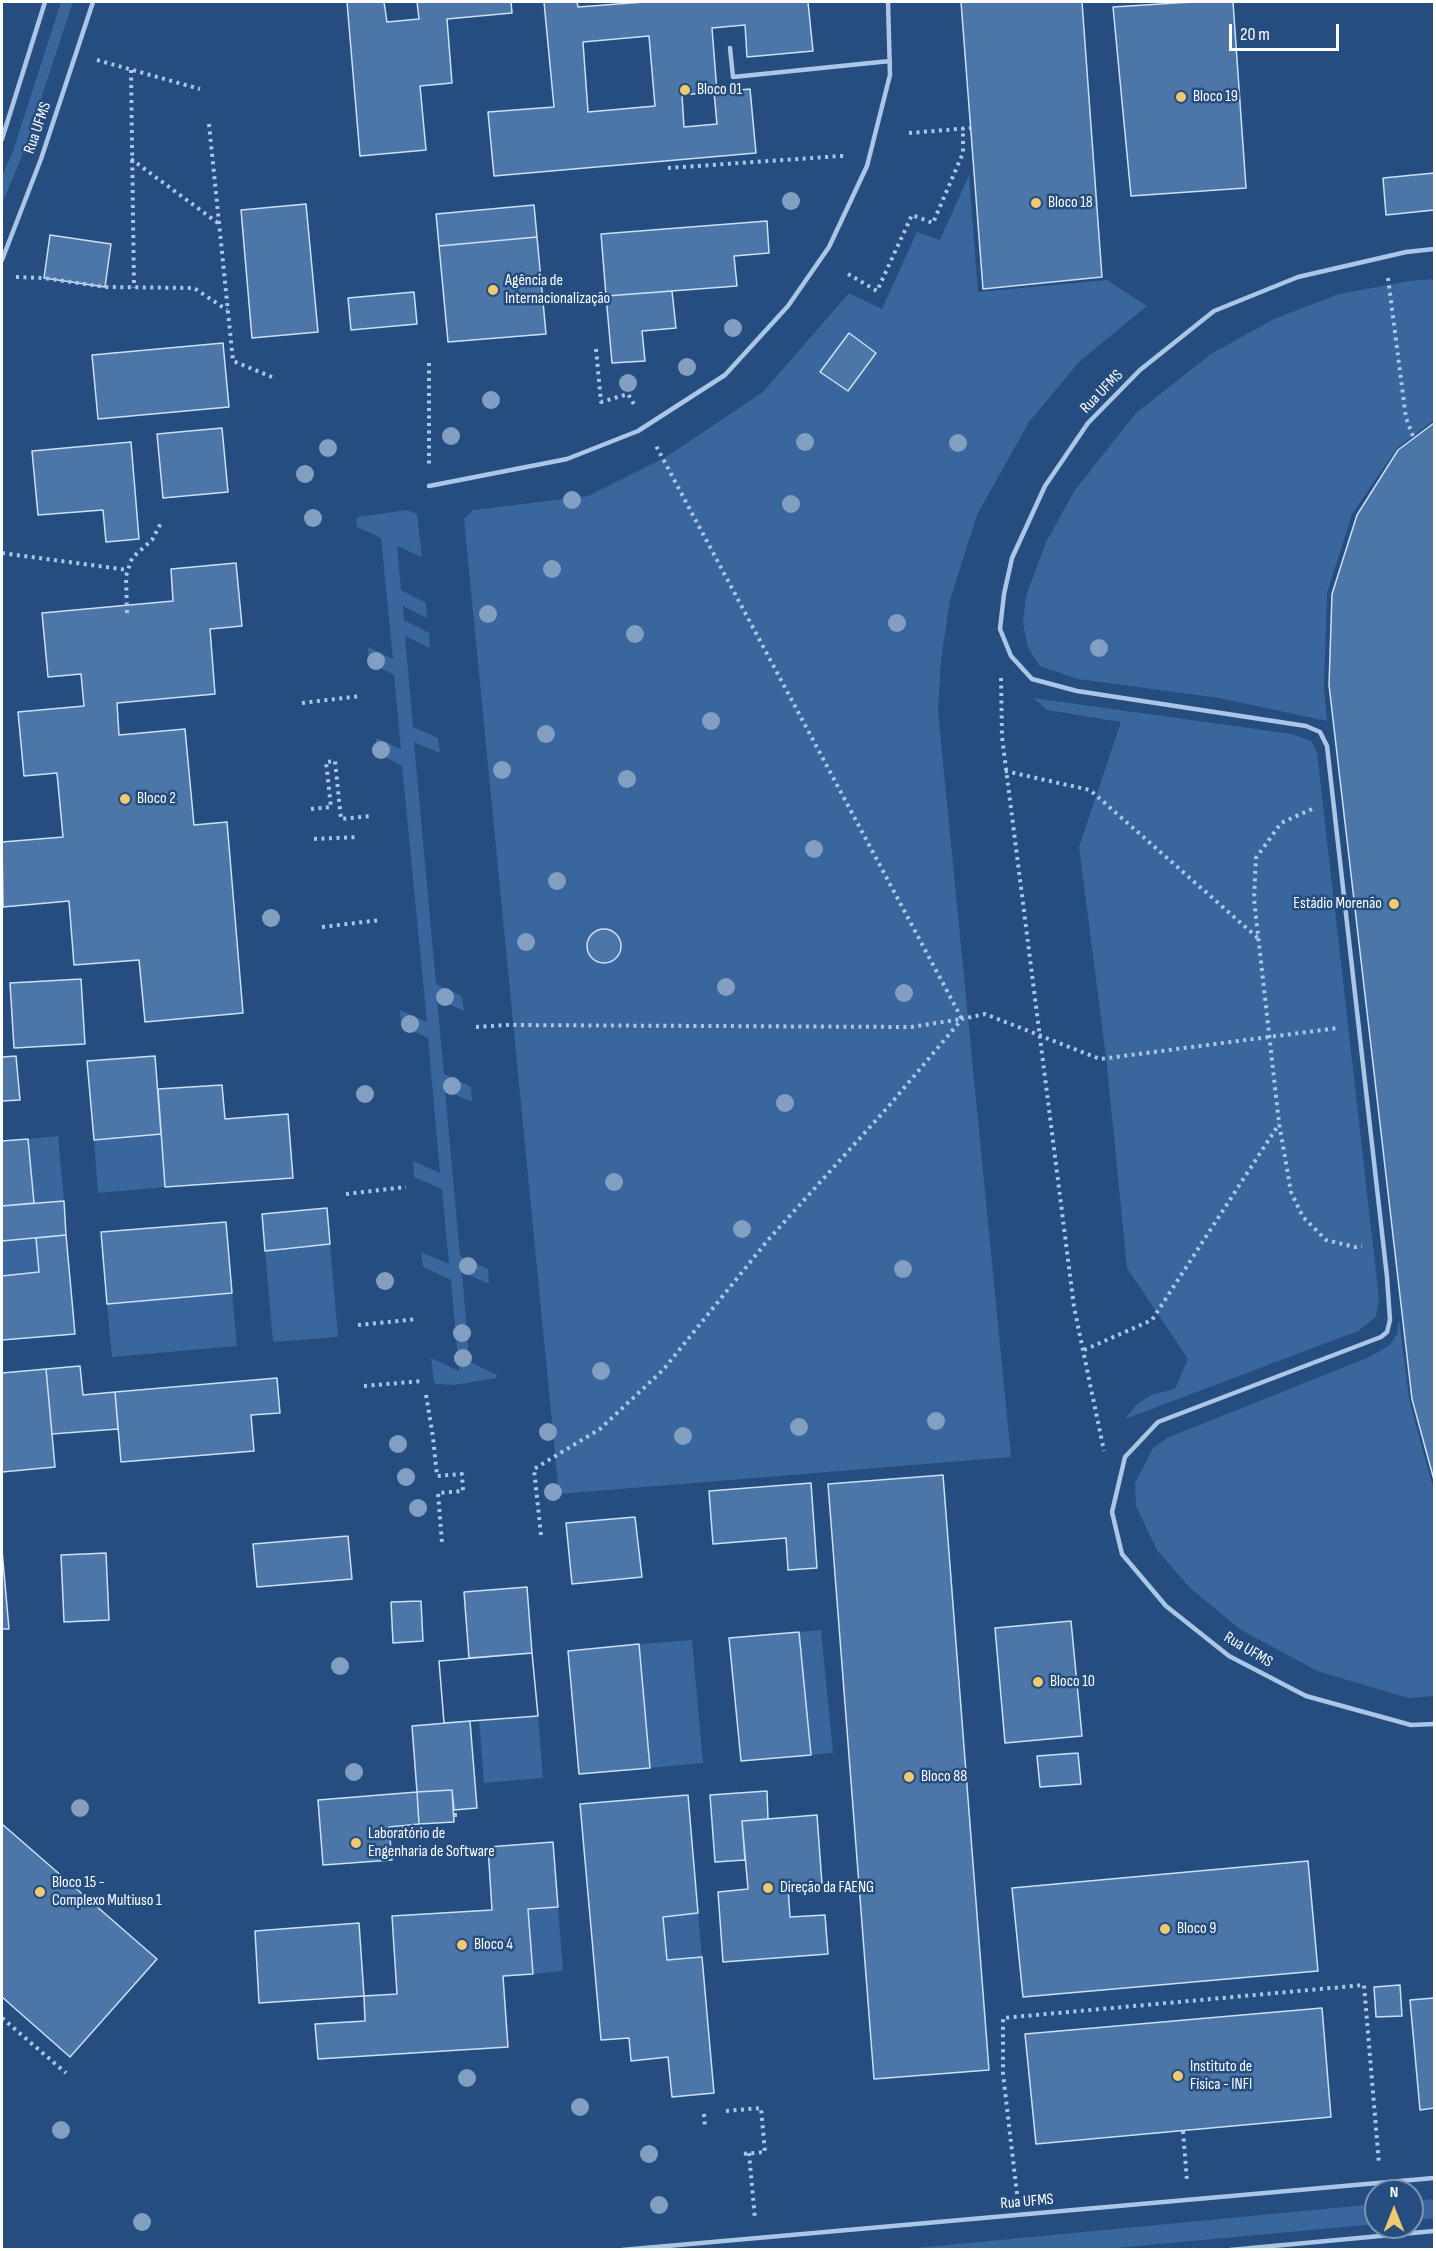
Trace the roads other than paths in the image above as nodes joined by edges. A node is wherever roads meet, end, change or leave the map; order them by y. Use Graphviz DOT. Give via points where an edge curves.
graph roads {
  1 [pos="45,2"];
  2 [pos="93,2"];
  3 [pos="888,2"];
  4 [pos="730,48"];
  5 [pos="890,62"];
  6 [pos="2,139"];
  7 [pos="1434,249"];
  8 [pos="2,260"];
  9 [pos="429,486"];
  10 [pos="1434,1724"];
  11 [pos="1434,2178"];
  12 [pos="1434,2231"];
  13 [pos="622,2250"];
  14 [pos="1230,2250"];
  1 -- 6 [label="lane, Rua UFMS"];
  2 -- 8 [label="lane, Rua UFMS" via="41,159"];
  3 -- 5 [label="lane"];
  4 -- 5 [label="lane" via="733,77"];
  5 -- 9 [label="lane" via="867,166 829,247 788,306 725,375 638,431 567,459"];
  7 -- 10 [label="lane, Rua UFMS" via="1386,256 1298,278 1214,311 1140,370 1089,423 1045,486 1012,558 1000,629 1011,656 1032,679 1077,691 1306,726 1320,732 1327,746 1388,1277 1388,1332 1158,1422 1125,1457 1112,1512 1122,1554 1166,1606 1229,1656 1306,1696 1411,1725"];
  11 -- 13 [label="lane, Rua UFMS"];
  12 -- 14 [label="lane"];
}
